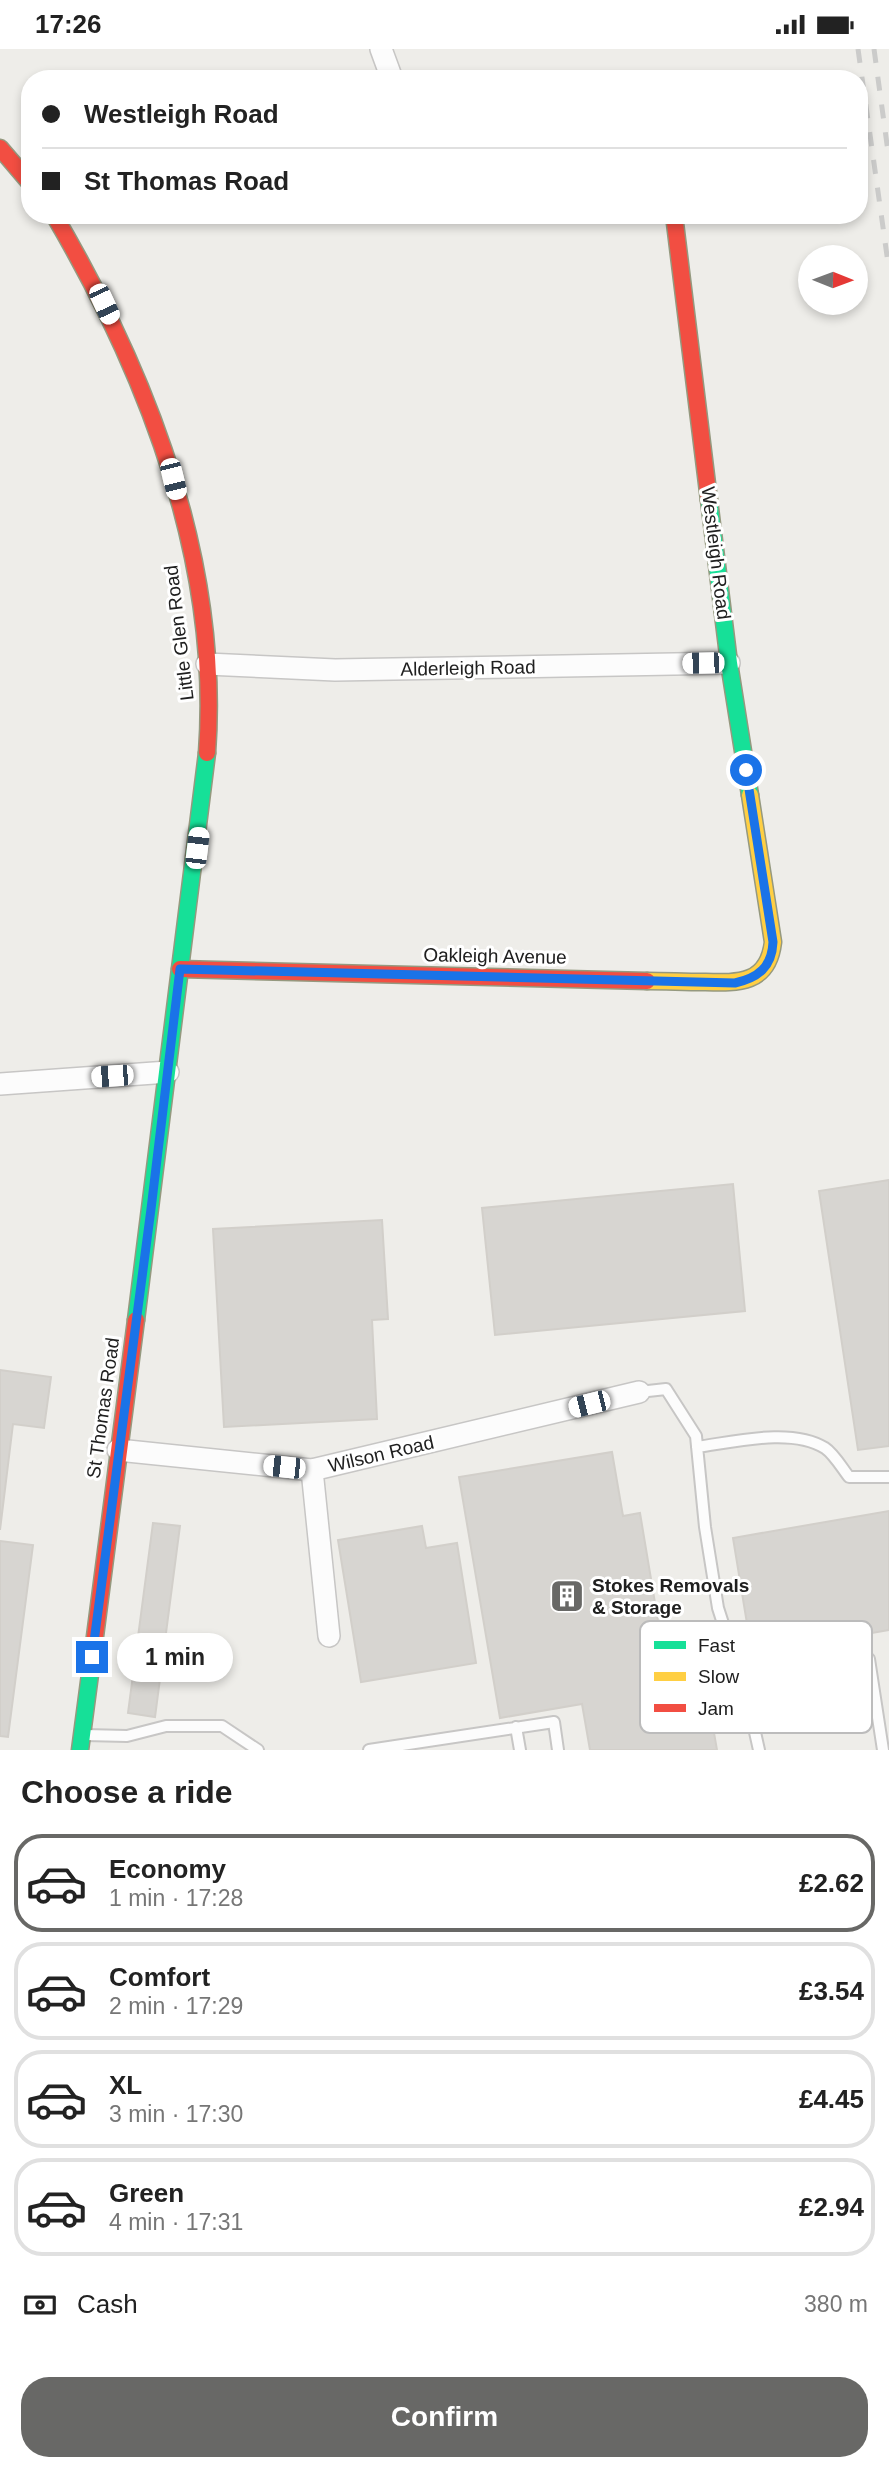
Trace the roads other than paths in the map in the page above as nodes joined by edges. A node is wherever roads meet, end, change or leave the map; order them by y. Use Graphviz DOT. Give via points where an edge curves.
graph roads {
  1 [pos="381,49"];
  2 [pos="389,70"];
  3 [pos="0,148"];
  4 [pos="21,172"];
  5 [pos="59,224"];
  6 [pos="675,224"];
  7 [pos="729,663"];
  8 [pos="207,664"];
  9 [pos="771,930"];
  10 [pos="180,969"];
  11 [pos="167,1072"];
  12 [pos="0,1084"];
  13 [pos="639,1392"];
  14 [pos="697,1447"];
  15 [pos="118,1450"];
  16 [pos="312,1470"];
  17 [pos="889,1477"];
  18 [pos="722,1621"];
  19 [pos="329,1636"];
  20 [pos="872,1678"];
  21 [pos="516,1727"];
  22 [pos="81,1742"];
  23 [pos="258,1750"];
  24 [pos="369,1750"];
  25 [pos="520,1750"];
  26 [pos="558,1750"];
  27 [pos="883,1750"];
  1 -- 2 [label="street"];
  3 -- 4 [label="main road"];
  5 -- 8 [label="main road, Little Glen Road" via="104,304 153,418 188,541"];
  6 -- 7 [label="main road, Westleigh Road"];
  7 -- 8 [label="street, Alderleigh Road" via="335,670"];
  7 -- 9 [label="main road, Westleigh Road"];
  8 -- 10 [label="main road, Little Glen Road" via="204,793"];
  9 -- 10 [label="main road, Oakleigh Avenue" via="773,951 764,969 735,983"];
  10 -- 11 [label="main road, Little Glen Road"];
  11 -- 12 [label="street"];
  11 -- 15 [label="main road, St Thomas Road"];
  13 -- 14 [label="lane" via="666,1389 696,1436"];
  13 -- 16 [label="street, Wilson Road"];
  14 -- 17 [label="lane" via="802,1437 827,1449 849,1477"];
  14 -- 18 [label="lane" via="705,1527"];
  15 -- 16 [label="street, Wilson Road"];
  15 -- 22 [label="main road, St Thomas Road"];
  16 -- 19 [label="street"];
  20 -- 27 [label="lane"];
  21 -- 24 [label="lane"];
  21 -- 25 [label="lane"];
  21 -- 26 [label="lane" via="554,1721"];
  22 -- 23 [label="lane" via="166,1727 222,1726"];
}
